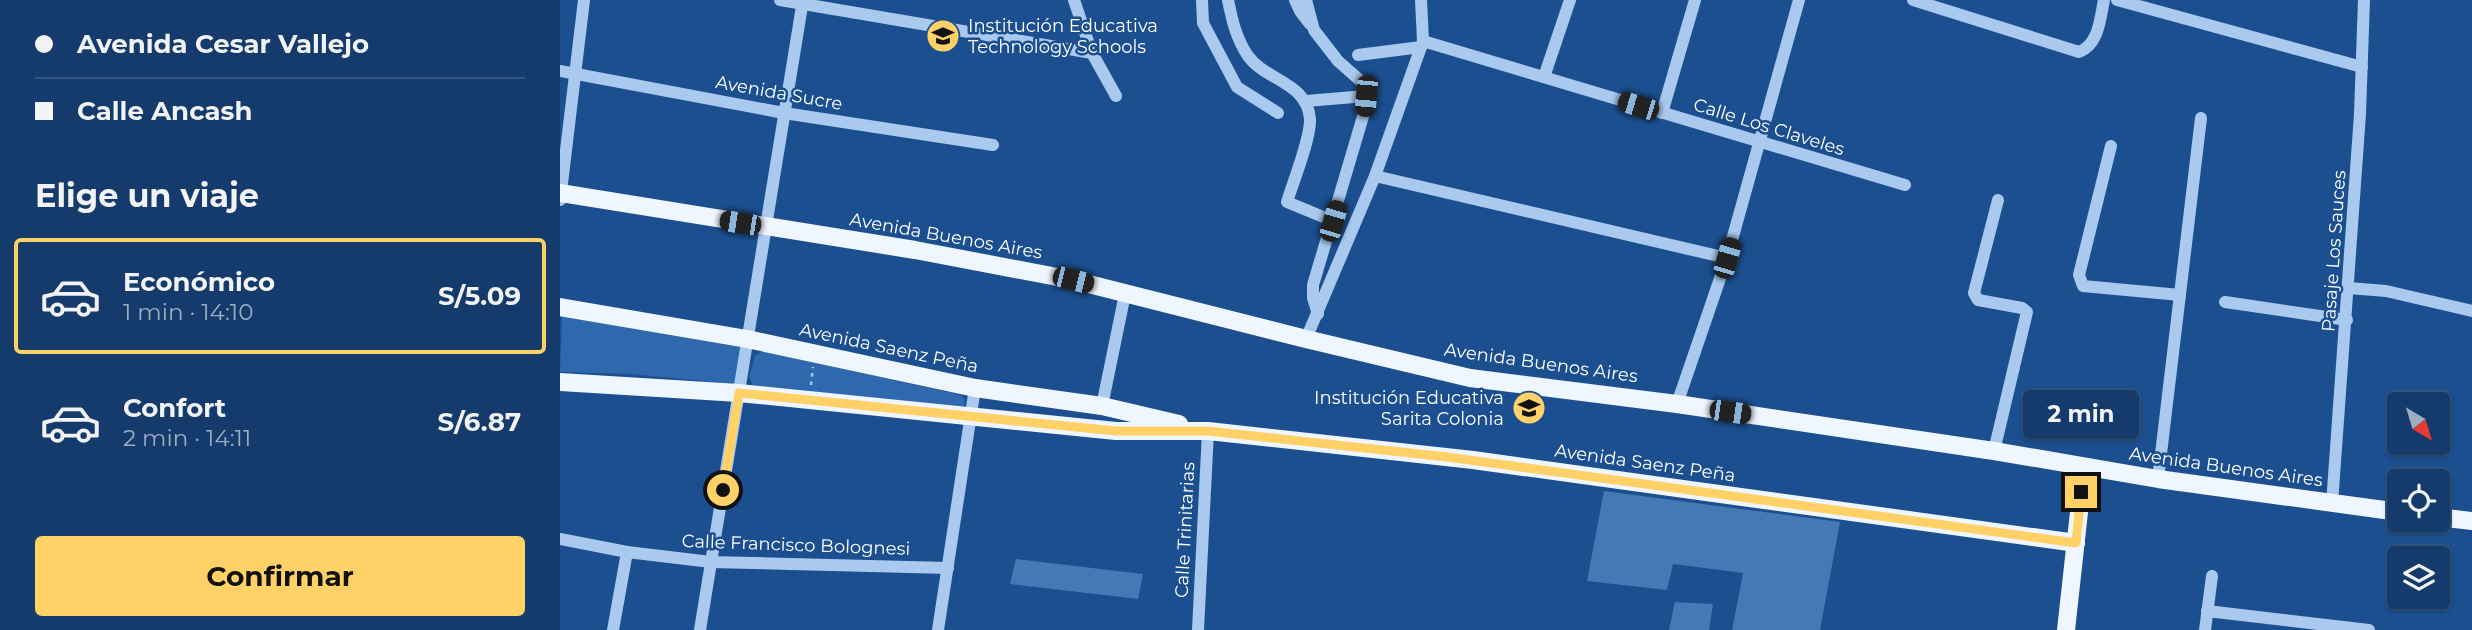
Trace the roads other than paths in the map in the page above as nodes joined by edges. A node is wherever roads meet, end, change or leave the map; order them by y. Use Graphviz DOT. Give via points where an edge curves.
graph roads {
  1 [pos="584,0"];
  2 [pos="780,0"];
  3 [pos="1074,0"];
  4 [pos="1202,0"];
  5 [pos="1228,0"];
  6 [pos="1295,0"];
  7 [pos="1306,0"];
  8 [pos="1421,0"];
  9 [pos="1570,0"];
  10 [pos="1695,0"];
  11 [pos="1799,0"];
  12 [pos="1913,0"];
  13 [pos="2104,0"];
  14 [pos="2117,0"];
  15 [pos="2364,0"];
  16 [pos="803,2"];
  17 [pos="1314,30"];
  18 [pos="1422,44"];
  19 [pos="1092,53"];
  20 [pos="1358,55"];
  21 [pos="2362,67"];
  22 [pos="560,71"];
  23 [pos="575,74"];
  24 [pos="1544,78"];
  25 [pos="1116,96"];
  26 [pos="1366,96"];
  27 [pos="1306,102"];
  28 [pos="784,113"];
  29 [pos="1278,113"];
  30 [pos="1662,113"];
  31 [pos="2200,118"];
  32 [pos="1759,142"];
  33 [pos="993,145"];
  34 [pos="2111,146"];
  35 [pos="1375,176"];
  36 [pos="1905,185"];
  37 [pos="560,193"];
  38 [pos="1998,200"];
  39 [pos="560,201"];
  40 [pos="1333,221"];
  41 [pos="766,227"];
  42 [pos="1727,258"];
  43 [pos="2349,288"];
  44 [pos="1125,294"];
  45 [pos="2180,295"];
  46 [pos="2225,302"];
  47 [pos="560,307"];
  48 [pos="2472,311"];
  49 [pos="1318,314"];
  50 [pos="2347,320"];
  51 [pos="747,339"];
  52 [pos="1306,340"];
  53 [pos="560,382"];
  54 [pos="975,388"];
  55 [pos="739,393"];
  56 [pos="1678,404"];
  57 [pos="1102,406"];
  58 [pos="970,417"];
  59 [pos="1208,431"];
  60 [pos="1994,451"];
  61 [pos="2084,467"];
  62 [pos="2158,479"];
  63 [pos="2332,504"];
  64 [pos="2387,511"];
  65 [pos="2450,518"];
  66 [pos="2472,521"];
  67 [pos="560,539"];
  68 [pos="2076,543"];
  69 [pos="626,552"];
  70 [pos="711,562"];
  71 [pos="948,568"];
  72 [pos="2212,576"];
  73 [pos="2207,611"];
  74 [pos="612,630"];
  75 [pos="700,630"];
  76 [pos="938,630"];
  77 [pos="1198,630"];
  78 [pos="2066,630"];
  79 [pos="2205,630"];
  80 [pos="2370,630"];
  1 -- 23 [label="street"];
  2 -- 16 [label="street"];
  3 -- 19 [label="street"];
  4 -- 29 [label="street" via="1202,23 1237,87"];
  5 -- 27 [label="street" via="1234,30 1249,58 1292,86"];
  6 -- 17 [label="street"];
  7 -- 17 [label="street"];
  8 -- 18 [label="street"];
  9 -- 24 [label="street"];
  10 -- 30 [label="street"];
  11 -- 32 [label="street"];
  12 -- 13 [label="street" via="2080,52 2094,40"];
  14 -- 21 [label="street"];
  15 -- 21 [label="street, Pasaje Los Sauces"];
  16 -- 19 [label="street"];
  16 -- 28 [label="street"];
  17 -- 26 [label="street" via="1363,83"];
  18 -- 20 [label="street"];
  18 -- 24 [label="street, Calle Los Claveles"];
  18 -- 35 [label="street"];
  19 -- 25 [label="street"];
  21 -- 43 [label="street, Pasaje Los Sauces"];
  22 -- 23 [label="street, Avenida Sucre"];
  23 -- 28 [label="street, Avenida Sucre"];
  23 -- 37 [label="street"];
  24 -- 30 [label="street, Calle Los Claveles"];
  26 -- 27 [label="street"];
  26 -- 40 [label="street"];
  27 -- 40 [label="street" via="1311,121 1287,202"];
  28 -- 33 [label="street, Avenida Sucre"];
  28 -- 41 [label="street"];
  30 -- 32 [label="street, Calle Los Claveles"];
  31 -- 45 [label="street"];
  32 -- 36 [label="street, Calle Los Claveles"];
  32 -- 42 [label="street"];
  34 -- 45 [label="street" via="2080,282 2083,286"];
  35 -- 42 [label="street"];
  35 -- 49 [label="street"];
  37 -- 39 [label="street"];
  37 -- 41 [label="main road, Avenida Buenos Aires"];
  38 -- 60 [label="street" via="1974,293 1978,299 2027,312"];
  40 -- 49 [label="street" via="1313,285"];
  41 -- 44 [label="main road, Avenida Buenos Aires" via="915,250"];
  41 -- 51 [label="street"];
  42 -- 56 [label="street"];
  43 -- 48 [label="street" via="2386,290"];
  43 -- 50 [label="street, Pasaje Los Sauces"];
  44 -- 52 [label="main road, Avenida Buenos Aires"];
  44 -- 57 [label="street"];
  45 -- 62 [label="street"];
  46 -- 50 [label="street"];
  47 -- 51 [label="main road, Avenida Saenz Peña"];
  49 -- 52 [label="street"];
  50 -- 63 [label="street, Pasaje Los Sauces"];
  51 -- 54 [label="main road, Avenida Saenz Peña"];
  51 -- 55 [label="street"];
  52 -- 56 [label="main road, Avenida Buenos Aires" via="1470,377"];
  53 -- 55 [label="main road, Avenida Saenz Peña"];
  54 -- 57 [label="main road, Avenida Saenz Peña"];
  54 -- 58 [label="street"];
  55 -- 58 [label="main road, Avenida Saenz Peña"];
  55 -- 70 [label="street"];
  56 -- 60 [label="main road, Avenida Buenos Aires"];
  57 -- 59 [label="main road, Avenida Saenz Peña"];
  58 -- 59 [label="main road, Avenida Saenz Peña" via="1116,431"];
  58 -- 71 [label="street"];
  59 -- 68 [label="main road, Avenida Saenz Peña" via="1473,460"];
  59 -- 77 [label="street, Calle Trinitarias"];
  60 -- 61 [label="main road, Avenida Buenos Aires"];
  61 -- 62 [label="main road, Avenida Buenos Aires"];
  61 -- 68 [label="main road"];
  62 -- 63 [label="main road, Avenida Buenos Aires"];
  63 -- 64 [label="main road, Avenida Buenos Aires"];
  65 -- 66 [label="main road"];
  67 -- 69 [label="street, Calle Francisco Bolognesi"];
  68 -- 78 [label="main road"];
  69 -- 70 [label="street, Calle Francisco Bolognesi"];
  69 -- 74 [label="street"];
  70 -- 71 [label="street, Calle Francisco Bolognesi"];
  70 -- 75 [label="street"];
  71 -- 76 [label="street"];
  72 -- 73 [label="street"];
  73 -- 79 [label="street"];
  73 -- 80 [label="street"];
}
